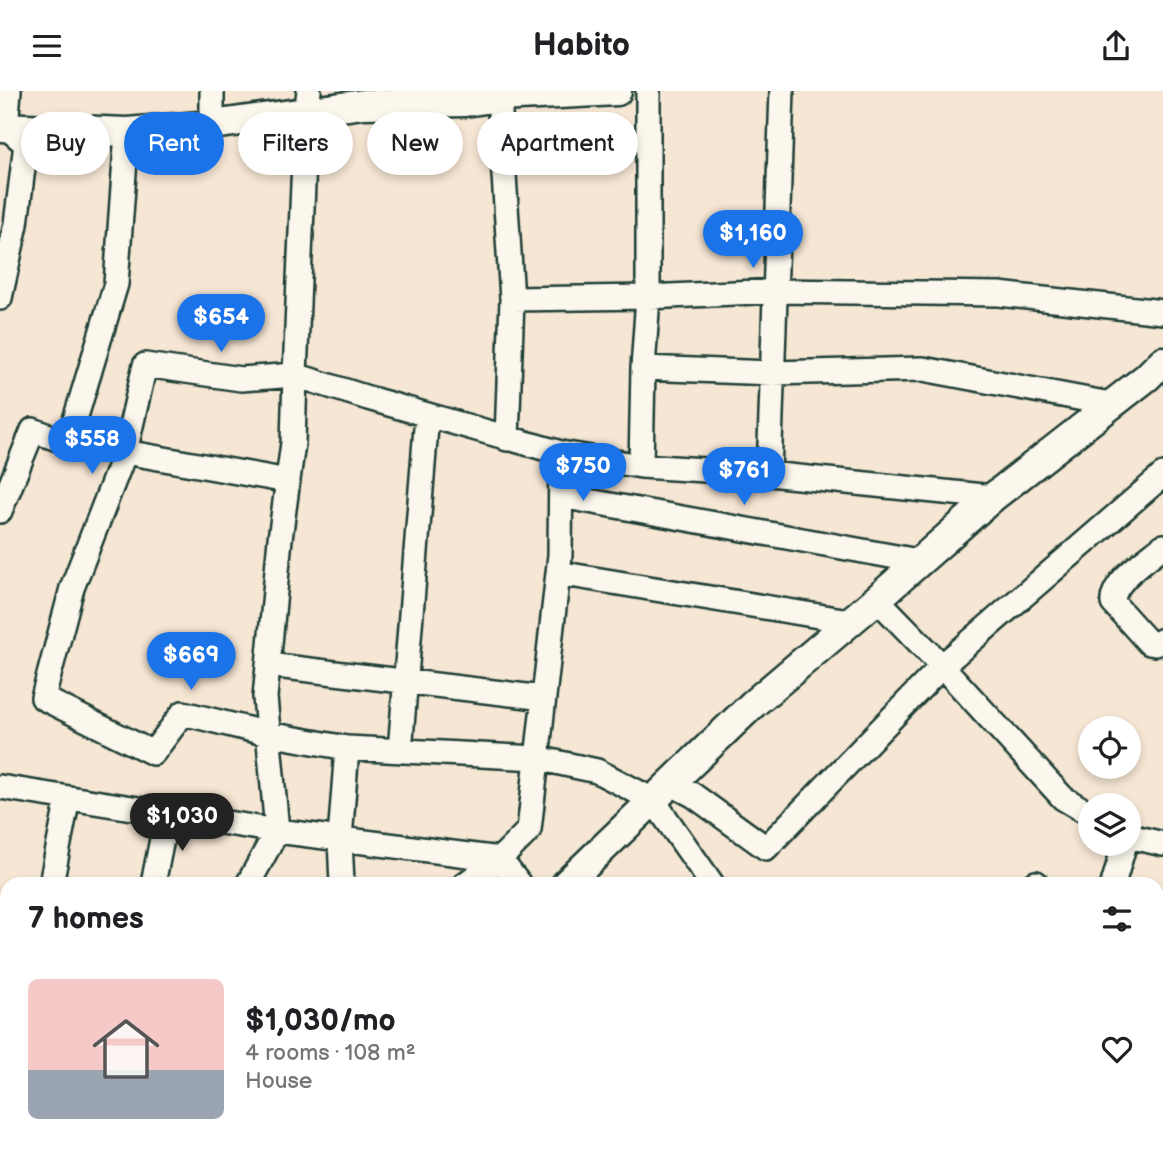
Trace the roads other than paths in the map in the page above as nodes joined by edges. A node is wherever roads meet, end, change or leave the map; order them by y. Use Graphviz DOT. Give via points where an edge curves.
graph roads {
  1 [pos="9,91"];
  2 [pos="212,91"];
  3 [pos="617,91"];
  4 [pos="648,91"];
  5 [pos="782,91"];
  6 [pos="466,97"];
  7 [pos="499,97"];
  8 [pos="364,98"];
  9 [pos="308,102"];
  10 [pos="212,112"];
  11 [pos="224,122"];
  12 [pos="3,127"];
  13 [pos="124,132"];
  14 [pos="124,173"];
  15 [pos="775,291"];
  16 [pos="648,297"];
  17 [pos="0,298"];
  18 [pos="512,299"];
  19 [pos="1163,312"];
  20 [pos="1163,361"];
  21 [pos="642,368"];
  22 [pos="773,373"];
  23 [pos="295,375"];
  24 [pos="1110,404"];
  25 [pos="426,415"];
  26 [pos="507,439"];
  27 [pos="125,452"];
  28 [pos="561,453"];
  29 [pos="641,466"];
  30 [pos="769,474"];
  31 [pos="1163,475"];
  32 [pos="288,481"];
  33 [pos="561,496"];
  34 [pos="993,496"];
  35 [pos="0,511"];
  36 [pos="1163,546"];
  37 [pos="918,561"];
  38 [pos="558,573"];
  39 [pos="877,599"];
  40 [pos="849,621"];
  41 [pos="1163,640"];
  42 [pos="268,665"];
  43 [pos="943,666"];
  44 [pos="406,680"];
  45 [pos="544,698"];
  46 [pos="268,734"];
  47 [pos="347,748"];
  48 [pos="400,751"];
  49 [pos="537,758"];
  50 [pos="0,787"];
  51 [pos="662,792"];
  52 [pos="68,798"];
  53 [pos="1078,807"];
  54 [pos="167,814"];
  55 [pos="277,831"];
  56 [pos="340,839"];
  57 [pos="1141,839"];
  58 [pos="1163,844"];
  59 [pos="1121,856"];
  60 [pos="500,859"];
  61 [pos="52,877"];
  62 [pos="154,877"];
  63 [pos="252,877"];
  64 [pos="342,877"];
  65 [pos="475,877"];
  66 [pos="514,877"];
  67 [pos="573,877"];
  68 [pos="708,877"];
  69 [pos="1115,877"];
  1 -- 12 [label="street"];
  2 -- 10 [label="street"];
  3 -- 7 [label="street"];
  4 -- 16 [label="street"];
  5 -- 15 [label="street"];
  6 -- 7 [label="street"];
  6 -- 8 [label="street"];
  7 -- 18 [label="street"];
  8 -- 9 [label="street"];
  9 -- 11 [label="street"];
  9 -- 23 [label="street"];
  12 -- 13 [label="street"];
  12 -- 17 [label="street" via="26,144"];
  14 -- 35 [label="street" via="116,284 68,443 33,431"];
  15 -- 16 [label="street"];
  15 -- 19 [label="street" via="999,294"];
  15 -- 22 [label="street"];
  16 -- 18 [label="street"];
  16 -- 21 [label="street"];
  18 -- 26 [label="street"];
  20 -- 24 [label="street"];
  21 -- 22 [label="street"];
  21 -- 29 [label="street"];
  22 -- 24 [label="street" via="923,369"];
  22 -- 30 [label="street"];
  23 -- 25 [label="street"];
  23 -- 27 [label="street" via="241,379 145,365"];
  23 -- 32 [label="street"];
  24 -- 34 [label="street"];
  25 -- 26 [label="street"];
  25 -- 44 [label="street"];
  26 -- 28 [label="street"];
  27 -- 32 [label="street"];
  27 -- 46 [label="street" via="72,588 43,698 153,753 183,713"];
  28 -- 29 [label="street"];
  28 -- 33 [label="street"];
  29 -- 30 [label="street"];
  30 -- 34 [label="street"];
  31 -- 43 [label="street"];
  32 -- 42 [label="street"];
  33 -- 37 [label="street"];
  33 -- 38 [label="street"];
  34 -- 37 [label="street"];
  36 -- 41 [label="street" via="1112,594 1113,603 1149,643"];
  37 -- 39 [label="street"];
  38 -- 40 [label="street"];
  38 -- 45 [label="street"];
  39 -- 40 [label="street"];
  39 -- 43 [label="street"];
  40 -- 51 [label="street" via="753,704"];
  42 -- 44 [label="street"];
  42 -- 46 [label="street"];
  43 -- 51 [label="street" via="766,848 693,795"];
  43 -- 53 [label="street" via="1063,798"];
  44 -- 45 [label="street"];
  44 -- 48 [label="street"];
  45 -- 49 [label="street"];
  46 -- 47 [label="street"];
  46 -- 55 [label="street"];
  47 -- 48 [label="street"];
  47 -- 56 [label="street"];
  48 -- 49 [label="street"];
  49 -- 51 [label="street"];
  49 -- 60 [label="street" via="529,830"];
  50 -- 52 [label="street"];
  51 -- 67 [label="street"];
  51 -- 68 [label="street"];
  52 -- 54 [label="street"];
  52 -- 61 [label="street"];
  54 -- 55 [label="street"];
  54 -- 62 [label="street"];
  55 -- 56 [label="street"];
  55 -- 63 [label="street"];
  56 -- 60 [label="street"];
  56 -- 64 [label="street"];
  57 -- 58 [label="street"];
  59 -- 69 [label="street"];
  60 -- 65 [label="street"];
  60 -- 66 [label="street"];
}
